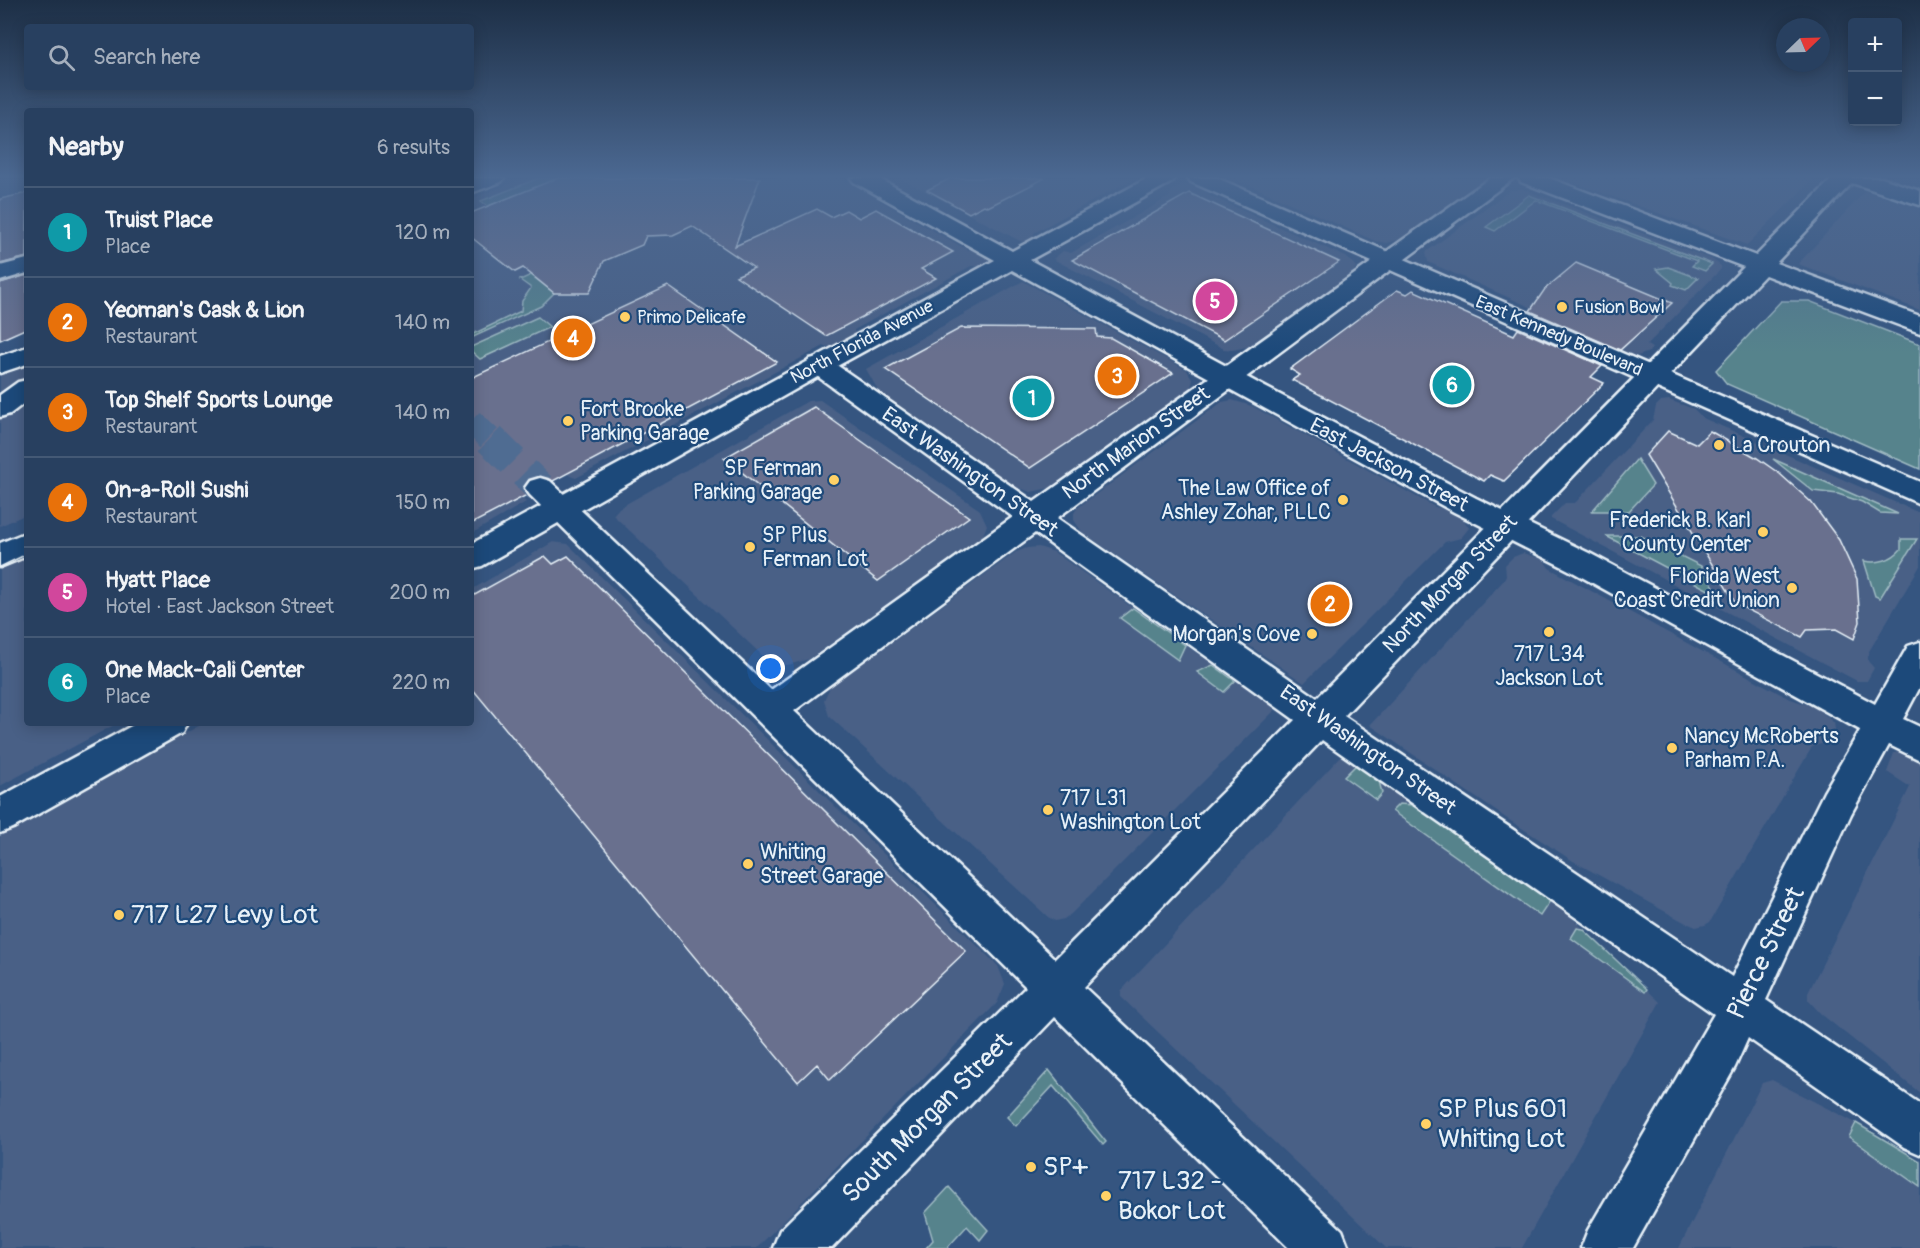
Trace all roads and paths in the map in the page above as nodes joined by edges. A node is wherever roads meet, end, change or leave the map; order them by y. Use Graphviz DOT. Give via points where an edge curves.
graph roads {
  1 [pos="966,236"];
  2 [pos="1060,236"];
  3 [pos="1328,236"];
  4 [pos="1425,236"];
  5 [pos="1683,236"];
  6 [pos="1788,236"];
  7 [pos="1013,262"];
  8 [pos="1388,263"];
  9 [pos="1760,265"];
  10 [pos="24,267"];
  11 [pos="0,274"];
  12 [pos="1920,325"];
  13 [pos="24,356"];
  14 [pos="0,365"];
  15 [pos="819,365"];
  16 [pos="1227,377"];
  17 [pos="1653,377"];
  18 [pos="24,390"];
  19 [pos="0,408"];
  20 [pos="1920,494"];
  21 [pos="550,498"];
  22 [pos="1034,517"];
  23 [pos="1505,526"];
  24 [pos="24,529"];
  25 [pos="0,539"];
  26 [pos="24,544"];
  27 [pos="0,556"];
  28 [pos="474,556"];
  29 [pos="1920,655"];
  30 [pos="769,710"];
  31 [pos="1320,718"];
  32 [pos="1882,725"];
  33 [pos="164,726"];
  34 [pos="1920,745"];
  35 [pos="0,816"];
  36 [pos="1055,988"];
  37 [pos="1740,1006"];
  38 [pos="1920,1131"];
  39 [pos="798,1248"];
  40 [pos="1323,1248"];
  41 [pos="1606,1248"];
  1 -- 7 [label="main road, East Jackson Street"];
  2 -- 7 [label="main road, North Florida Avenue"];
  3 -- 8 [label="main road, East Kennedy Boulevard"];
  4 -- 8 [label="main road, North Marion Street"];
  5 -- 9 [label="main road"];
  6 -- 9 [label="main road, North Morgan Street"];
  7 -- 15 [label="main road, North Florida Avenue"];
  7 -- 16 [label="main road, East Jackson Street"];
  8 -- 16 [label="main road, North Marion Street"];
  8 -- 17 [label="main road, East Kennedy Boulevard"];
  9 -- 12 [label="main road"];
  9 -- 17 [label="main road, North Morgan Street"];
  10 -- 11 [label="main road"];
  13 -- 14 [label="main road"];
  15 -- 21 [label="main road, North Florida Avenue"];
  15 -- 22 [label="main road, East Washington Street"];
  16 -- 22 [label="main road, North Marion Street"];
  16 -- 23 [label="main road, East Jackson Street"];
  17 -- 20 [label="main road, East Kennedy Boulevard"];
  17 -- 23 [label="main road, North Morgan Street"];
  18 -- 19 [label="main road"];
  21 -- 28 [label="main road, North Florida Avenue"];
  21 -- 30 [label="main road"];
  22 -- 30 [label="main road, North Marion Street"];
  22 -- 31 [label="main road, East Washington Street"];
  23 -- 31 [label="main road, North Morgan Street"];
  23 -- 32 [label="main road, East Jackson Street" via="1580,562"];
  24 -- 25 [label="main road"];
  26 -- 27 [label="main road"];
  29 -- 32 [label="main road, Pierce Street"];
  30 -- 36 [label="main road"];
  31 -- 36 [label="main road, North Morgan Street"];
  31 -- 37 [label="main road, East Washington Street"];
  32 -- 34 [label="main road, East Jackson Street"];
  32 -- 37 [label="main road, Pierce Street" via="1837,804"];
  33 -- 35 [label="main road"];
  36 -- 39 [label="main road, South Morgan Street"];
  36 -- 40 [label="main road"];
  37 -- 38 [label="main road, East Washington Street"];
  37 -- 41 [label="main road, Pierce Street" via="1719,1051"];
}
